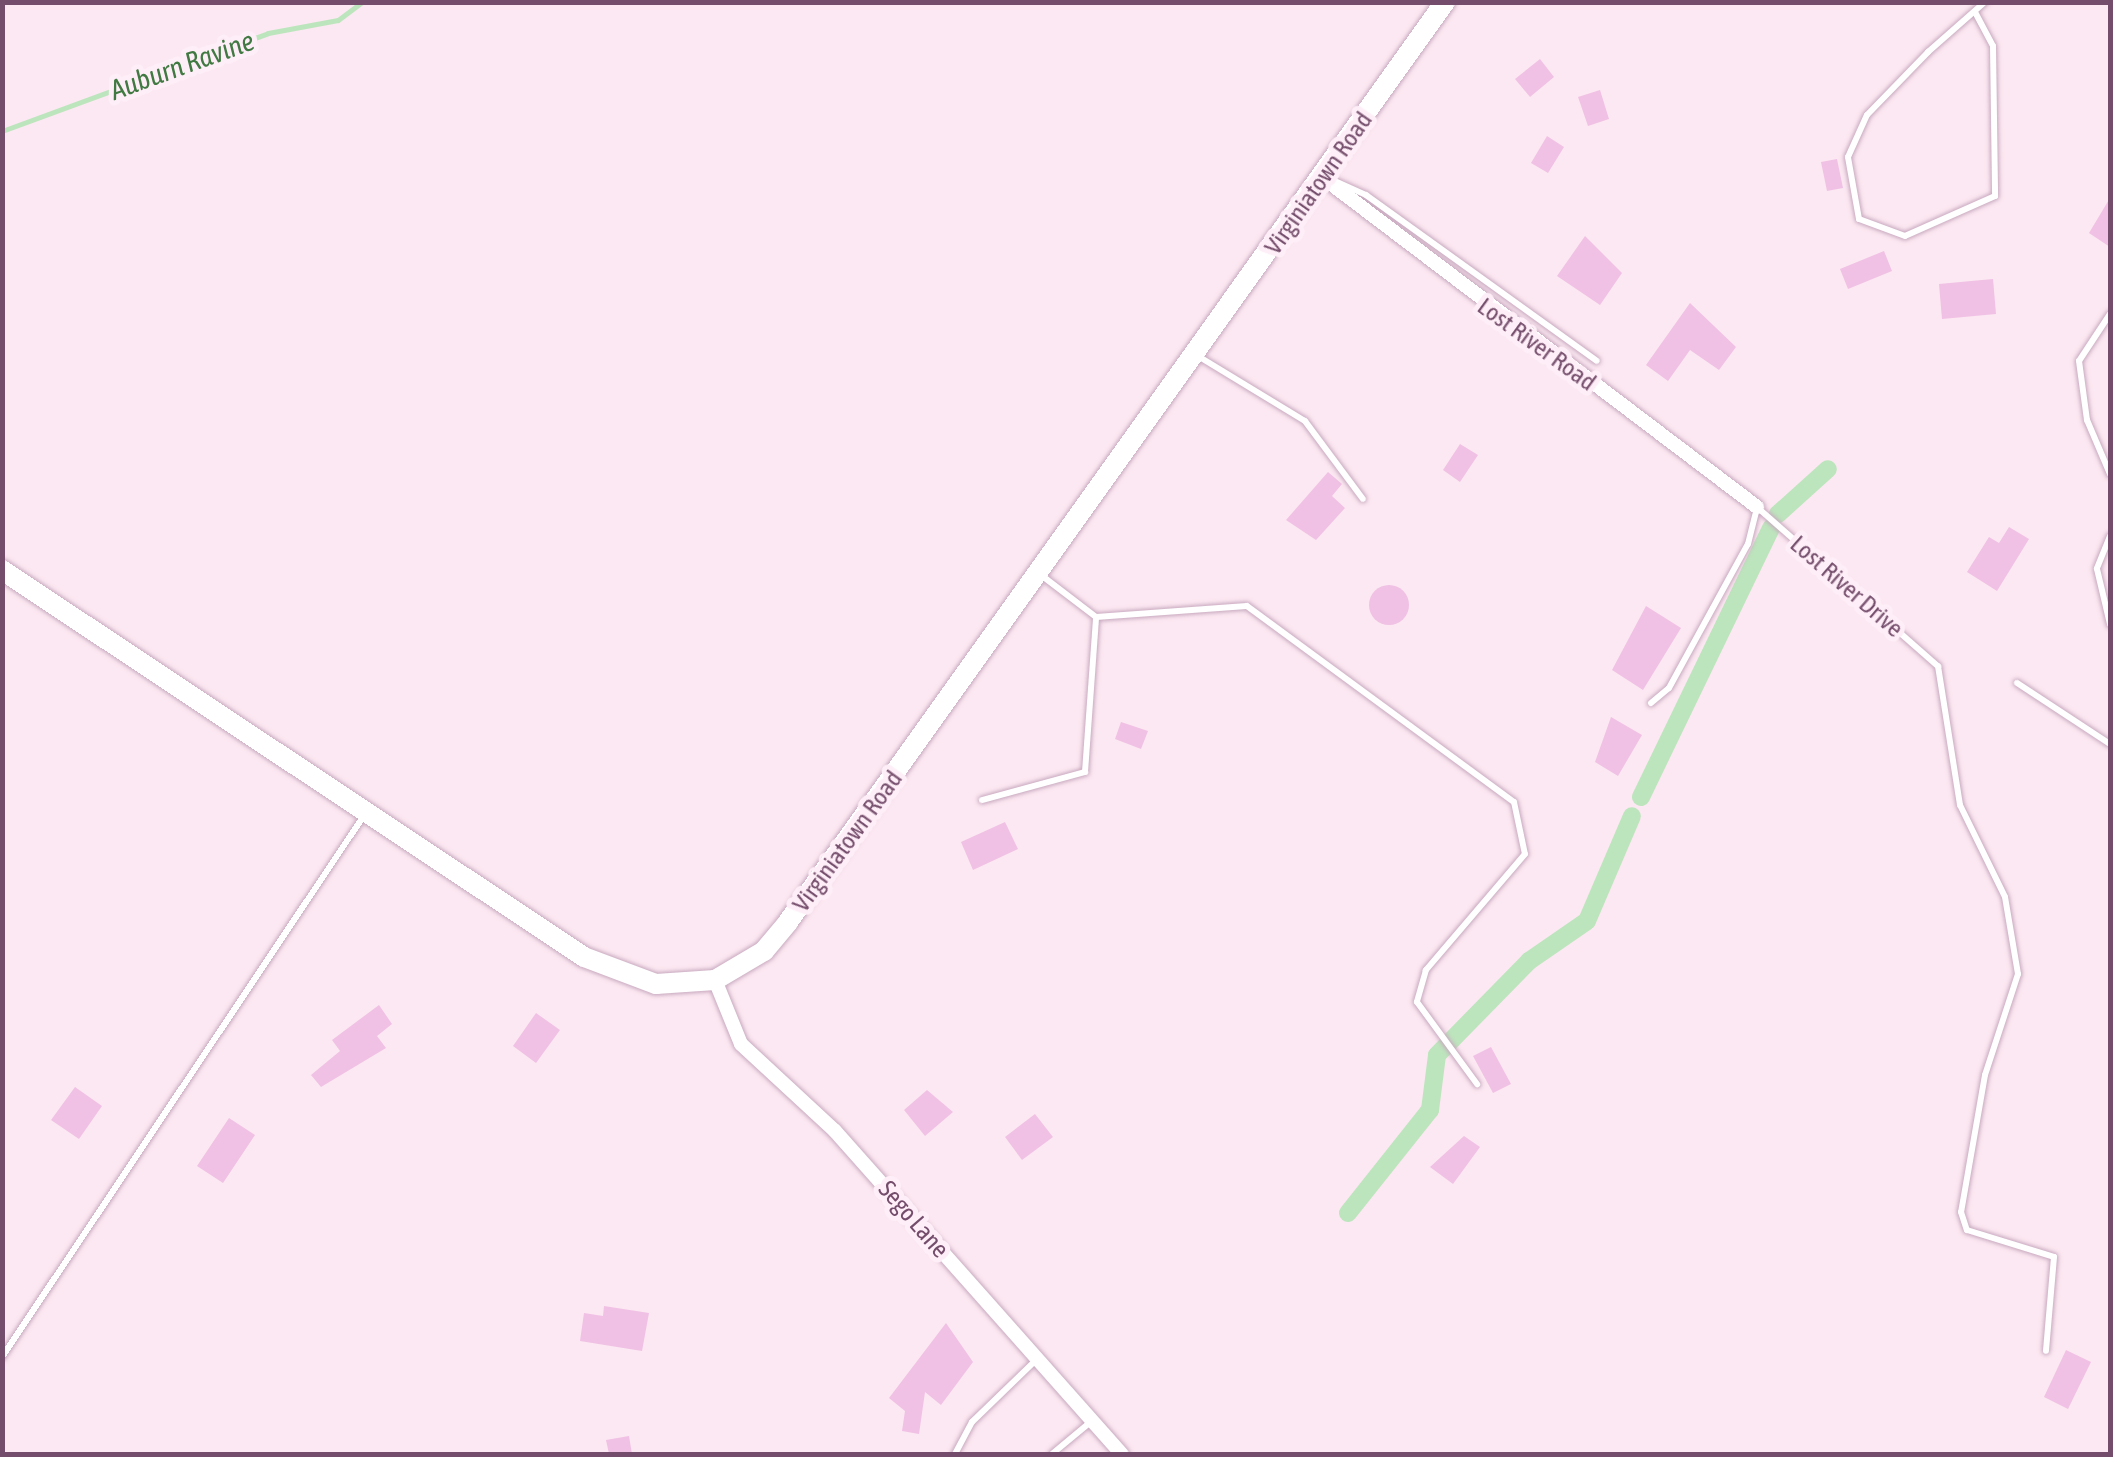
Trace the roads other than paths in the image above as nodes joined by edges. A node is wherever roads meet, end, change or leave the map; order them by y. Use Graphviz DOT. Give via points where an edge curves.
graph roads {
  1 [pos="1445,2"];
  2 [pos="1985,2"];
  3 [pos="1975,12"];
  4 [pos="1322,177"];
  5 [pos="2110,314"];
  6 [pos="1197,356"];
  7 [pos="1597,361"];
  8 [pos="2110,474"];
  9 [pos="1363,499"];
  10 [pos="1756,507"];
  11 [pos="2110,536"];
  12 [pos="2,570"];
  13 [pos="1040,574"];
  14 [pos="1096,616"];
  15 [pos="2110,624"];
  16 [pos="2016,683"];
  17 [pos="1651,703"];
  18 [pos="2110,744"];
  19 [pos="982,800"];
  20 [pos="366,812"];
  21 [pos="716,980"];
  22 [pos="1477,1084"];
  23 [pos="2046,1351"];
  24 [pos="1041,1356"];
  25 [pos="2,1357"];
  26 [pos="1096,1417"];
  27 [pos="955,1454"];
  28 [pos="1052,1454"];
  29 [pos="1122,1454"];
  1 -- 4 [label="street, Virginiatown Road"];
  2 -- 3 [label="lane"];
  3 -- 3 [label="lane" via="1867,115 1848,156 1858,219 1905,236 1996,196 1993,46"];
  4 -- 6 [label="street, Virginiatown Road"];
  4 -- 7 [label="lane" via="1366,196"];
  4 -- 10 [label="street, Lost River Road"];
  5 -- 8 [label="lane" via="2079,361 2087,420"];
  6 -- 9 [label="lane" via="1304,421"];
  6 -- 13 [label="street, Virginiatown Road"];
  10 -- 17 [label="lane" via="1748,544 1669,688"];
  10 -- 23 [label="lane, Lost River Drive" via="1938,666 1960,805 2005,897 2018,974 1985,1075 1961,1212 1967,1230 2054,1257"];
  11 -- 15 [label="lane" via="2097,569"];
  12 -- 20 [label="street, Virginiatown Road"];
  13 -- 14 [label="lane"];
  13 -- 21 [label="street, Virginiatown Road" via="788,922 764,951"];
  14 -- 19 [label="lane" via="1085,772"];
  14 -- 22 [label="lane" via="1247,606 1514,802 1524,854 1426,970 1417,1002"];
  16 -- 18 [label="lane"];
  20 -- 21 [label="street, Virginiatown Road" via="606,969 656,984"];
  20 -- 25 [label="lane"];
  21 -- 24 [label="street, Sego Lane" via="741,1044 835,1131"];
  24 -- 26 [label="street, Sego Lane"];
  24 -- 27 [label="lane" via="972,1422"];
  26 -- 28 [label="lane"];
  26 -- 29 [label="street, Sego Lane"];
}
